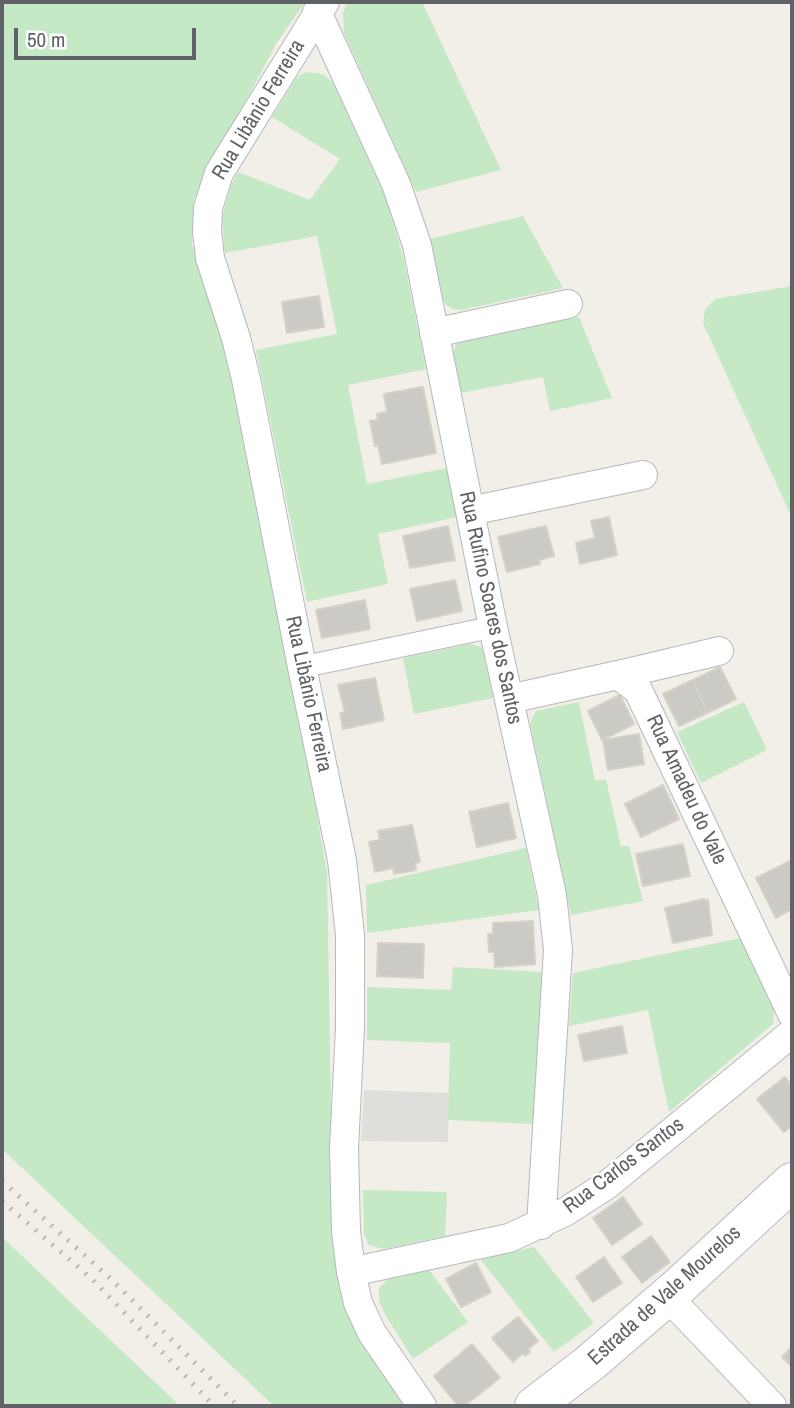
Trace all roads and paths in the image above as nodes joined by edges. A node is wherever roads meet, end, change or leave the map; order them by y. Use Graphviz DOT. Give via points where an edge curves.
graph roads {
  1 [pos="321,7"];
  2 [pos="568,304"];
  3 [pos="434,333"];
  4 [pos="643,475"];
  5 [pos="470,511"];
  6 [pos="493,627"];
  7 [pos="719,651"];
  8 [pos="302,667"];
  9 [pos="618,675"];
  10 [pos="509,699"];
  11 [pos="792,1014"];
  12 [pos="792,1034"];
  13 [pos="792,1182"];
  14 [pos="541,1225"];
  15 [pos="351,1272"];
  16 [pos="667,1296"];
  17 [pos="757,1401"];
  18 [pos="422,1406"];
  19 [pos="534,1406"];
  1 -- 3 [label="street, Rua Rufino Soares dos Santos" via="404,204"];
  1 -- 8 [label="street, Rua Libânio Ferreira" via="219,173 208,208 207,231 210,258 246,379"];
  2 -- 3 [label="street"];
  3 -- 5 [label="street, Rua Rufino Soares dos Santos"];
  4 -- 5 [label="street"];
  5 -- 6 [label="street, Rua Rufino Soares dos Santos"];
  6 -- 8 [label="street"];
  6 -- 10 [label="street, Rua Rufino Soares dos Santos"];
  7 -- 9 [label="street"];
  8 -- 15 [label="street, Rua Libânio Ferreira" via="347,897 350,1028 344,1148 345,1231"];
  9 -- 10 [label="street"];
  9 -- 11 [label="street, Rua Amadeu do Vale" via="638,690"];
  10 -- 14 [label="street, Rua Rufino Soares dos Santos" via="557,923"];
  12 -- 14 [label="street, Rua Carlos Santos" via="607,1185"];
  13 -- 16 [label="main road, Estrada de Vale Mourelos"];
  14 -- 15 [label="street, Rua Carlos Santos" via="509,1238"];
  15 -- 18 [label="street, Rua Libânio Ferreira" via="372,1333"];
  16 -- 17 [label="street"];
  16 -- 19 [label="main road, Estrada de Vale Mourelos"];
}
